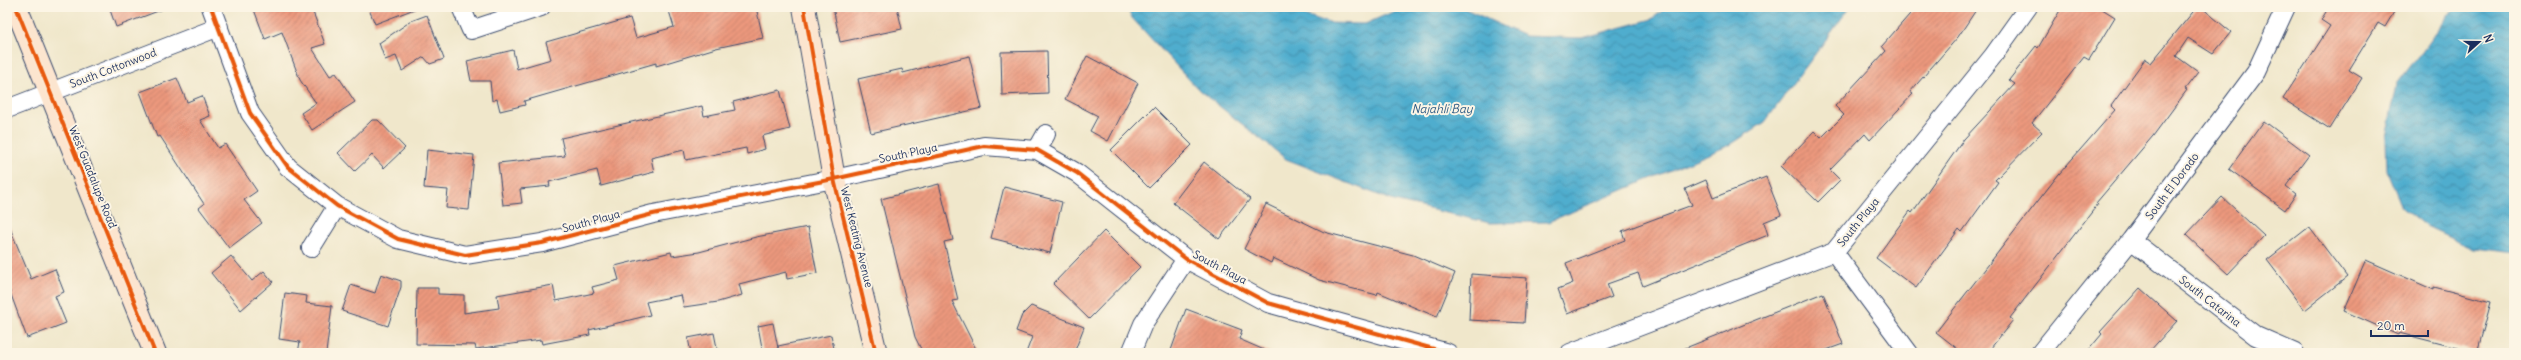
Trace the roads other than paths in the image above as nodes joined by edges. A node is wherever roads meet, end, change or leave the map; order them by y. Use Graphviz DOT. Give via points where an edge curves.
graph roads {
  1 [pos="16,7"];
  2 [pos="211,7"];
  3 [pos="461,7"];
  4 [pos="541,7"];
  5 [pos="804,7"];
  6 [pos="2028,7"];
  7 [pos="2286,7"];
  8 [pos="219,27"];
  9 [pos="49,92"];
  10 [pos="7,109"];
  11 [pos="1046,134"];
  12 [pos="1037,150"];
  13 [pos="834,179"];
  14 [pos="337,206"];
  15 [pos="2131,240"];
  16 [pos="311,248"];
  17 [pos="1834,252"];
  18 [pos="1186,259"];
  19 [pos="155,353"];
  20 [pos="876,353"];
  21 [pos="1131,353"];
  22 [pos="1448,353"];
  23 [pos="1570,353"];
  24 [pos="1909,353"];
  25 [pos="2040,353"];
  26 [pos="2295,353"];
  1 -- 9 [label="main road, West Guadalupe Road"];
  2 -- 8 [label="street, South Playa"];
  3 -- 4 [label="street" via="471,30"];
  5 -- 13 [label="main road, West Keating Avenue"];
  6 -- 17 [label="street, South Playa" via="1992,56"];
  7 -- 15 [label="street, South El Dorado" via="2256,72"];
  8 -- 9 [label="street, South Cottonwood"];
  8 -- 14 [label="street, South Playa" via="250,113 288,166"];
  9 -- 10 [label="street, South Cottonwood"];
  9 -- 19 [label="main road, West Guadalupe Road"];
  11 -- 12 [label="street"];
  12 -- 13 [label="street, South Playa" via="984,146"];
  12 -- 18 [label="street, South Playa" via="1077,173"];
  13 -- 14 [label="street, South Playa" via="653,214 542,243 465,255 398,239"];
  13 -- 20 [label="main road, West Keating Avenue"];
  14 -- 16 [label="street"];
  15 -- 25 [label="street, South El Dorado"];
  15 -- 26 [label="street, South Catarina" via="2256,336"];
  17 -- 23 [label="street, South Playa"];
  17 -- 24 [label="street"];
  18 -- 21 [label="street" via="1143,324"];
  18 -- 22 [label="street, South Playa" via="1268,303"];
}
